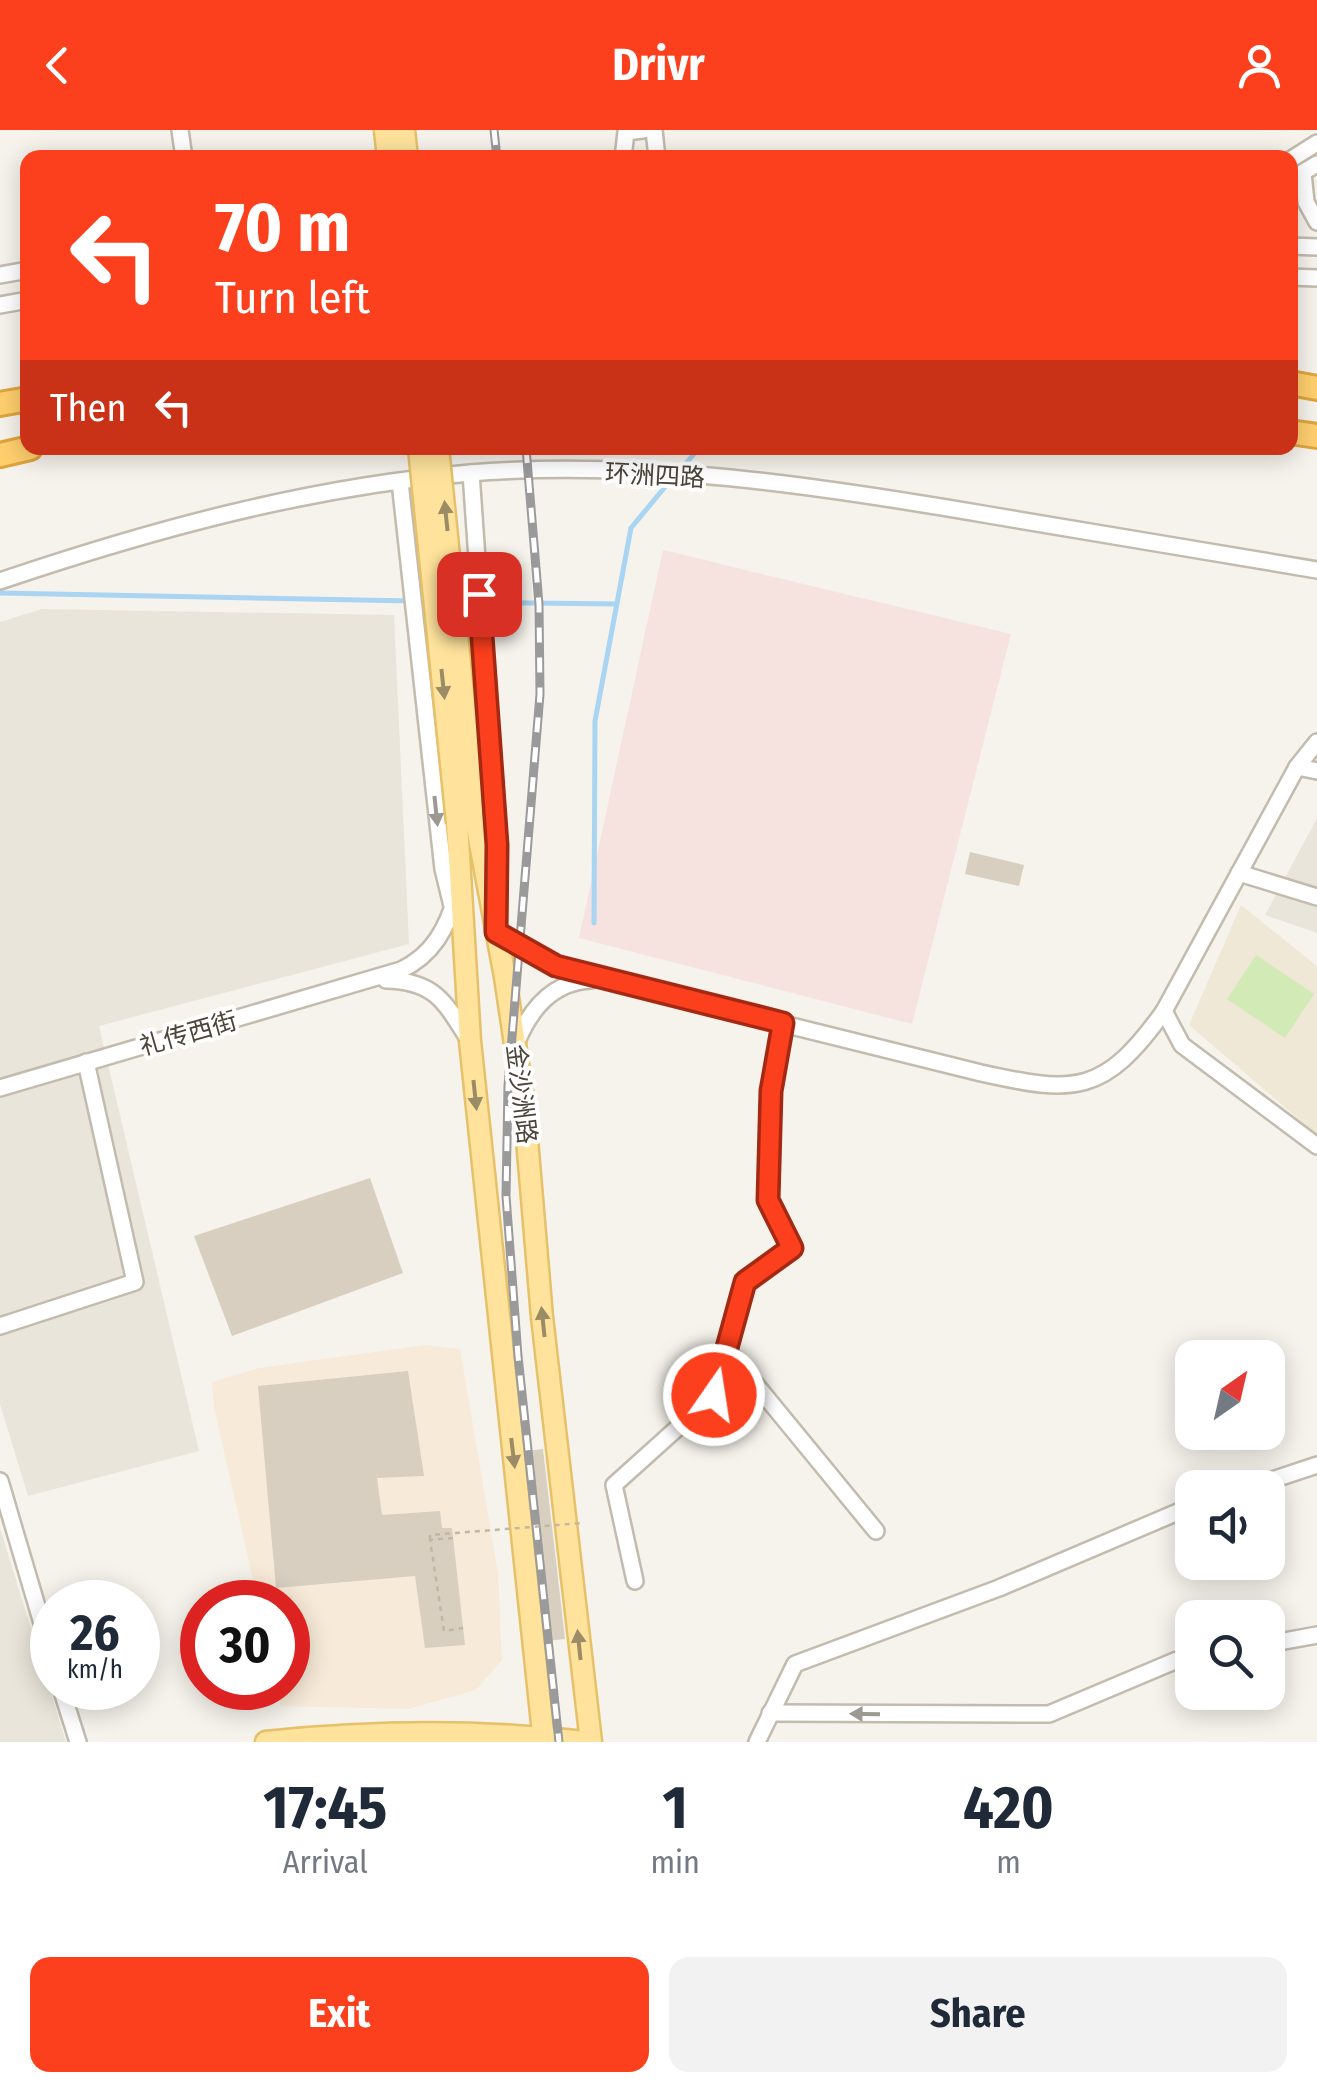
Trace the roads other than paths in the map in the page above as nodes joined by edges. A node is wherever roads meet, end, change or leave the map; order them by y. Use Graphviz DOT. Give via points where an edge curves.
graph roads {
  1 [pos="643,130"];
  2 [pos="625,131"];
  3 [pos="1303,173"];
  4 [pos="1317,222"];
  5 [pos="421,455"];
  6 [pos="439,455"];
  7 [pos="470,473"];
  8 [pos="400,482"];
  9 [pos="1317,570"];
  10 [pos="0,581"];
  11 [pos="1317,742"];
  12 [pos="1297,767"];
  13 [pos="1317,771"];
  14 [pos="467,823"];
  15 [pos="1239,873"];
  16 [pos="460,882"];
  17 [pos="1317,897"];
  18 [pos="453,908"];
  19 [pos="496,932"];
  20 [pos="462,944"];
  21 [pos="377,980"];
  22 [pos="607,980"];
  23 [pos="1164,1011"];
  24 [pos="783,1023"];
  25 [pos="470,1041"];
  26 [pos="516,1044"];
  27 [pos="86,1062"];
  28 [pos="0,1088"];
  29 [pos="1317,1146"];
  30 [pos="0,1326"];
  31 [pos="725,1348"];
  32 [pos="1317,1465"];
  33 [pos="1285,1476"];
  34 [pos="0,1481"];
  35 [pos="1175,1513"];
  36 [pos="876,1531"];
  37 [pos="635,1581"];
  38 [pos="30,1583"];
  39 [pos="1317,1635"];
  40 [pos="1285,1641"];
  41 [pos="1175,1661"];
  42 [pos="69,1710"];
  43 [pos="770,1713"];
  44 [pos="544,1740"];
  45 [pos="78,1742"];
  46 [pos="266,1742"];
  47 [pos="588,1742"];
  48 [pos="756,1742"];
  1 -- 2 [label="street"];
  3 -- 4 [label="street" via="1306,202"];
  5 -- 14 [label="main road, 金沙洲路, one-way, bridge"];
  14 -- 6 [label="main road, 金沙洲路, one-way, bridge"];
  7 -- 8 [label="street, 环洲四路"];
  7 -- 9 [label="street, 环洲四路" via="700,476 838,489"];
  7 -- 19 [label="street" via="497,845"];
  8 -- 10 [label="street, 环洲四路" via="234,510"];
  8 -- 18 [label="street, one-way" via="443,869"];
  11 -- 12 [label="street"];
  12 -- 13 [label="street"];
  12 -- 15 [label="street"];
  14 -- 16 [label="main road, 金沙洲路"];
  14 -- 19 [label="main road, 金沙洲路"];
  15 -- 17 [label="street"];
  15 -- 23 [label="street"];
  16 -- 18 [label="street"];
  16 -- 20 [label="main road, 金沙洲路"];
  18 -- 20 [label="street"];
  18 -- 21 [label="street" via="425,955"];
  19 -- 22 [label="street" via="556,966"];
  19 -- 26 [label="main road, 金沙洲路"];
  20 -- 25 [label="main road, 金沙洲路"];
  21 -- 25 [label="street" via="426,986"];
  21 -- 27 [label="street, 礼传西街"];
  22 -- 24 [label="street"];
  22 -- 26 [label="street" via="557,988 533,1010"];
  23 -- 24 [label="street" via="1136,1047 1095,1079 1056,1087"];
  23 -- 29 [label="street" via="1182,1045"];
  24 -- 31 [label="street" via="771,1091 768,1200 792,1248 745,1282"];
  25 -- 44 [label="main road, 金沙洲路, one-way"];
  47 -- 26 [label="main road, 金沙洲路, one-way"];
  27 -- 28 [label="street, 礼传西街"];
  27 -- 30 [label="street" via="135,1282"];
  31 -- 36 [label="street"];
  31 -- 37 [label="street" via="714,1395 614,1486"];
  32 -- 33 [label="street"];
  34 -- 38 [label="street"];
  35 -- 43 [label="street" via="794,1664"];
  39 -- 40 [label="street"];
  41 -- 43 [label="street, one-way" via="1049,1714"];
  42 -- 45 [label="street"];
  43 -- 48 [label="street"];
  44 -- 46 [label="main road" via="380,1733"];
  44 -- 47 [label="main road"];
}
